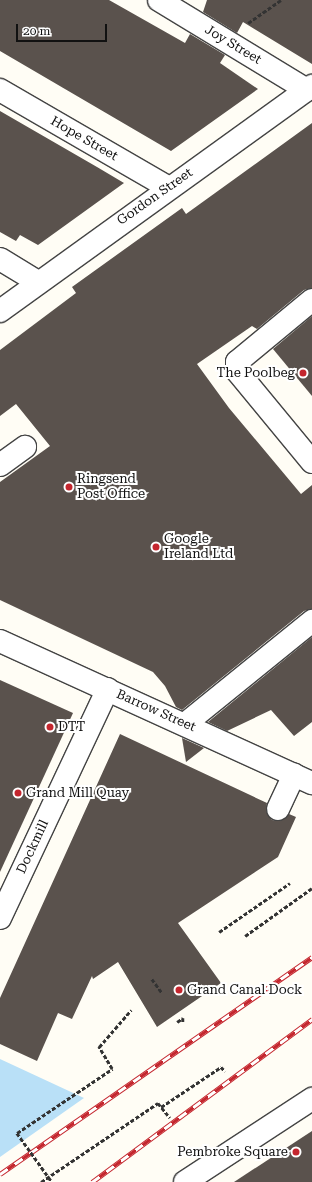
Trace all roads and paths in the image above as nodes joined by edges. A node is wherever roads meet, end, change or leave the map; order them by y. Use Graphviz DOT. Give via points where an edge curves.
graph roads {
  1 [pos="281,0"];
  2 [pos="172,3"];
  3 [pos="234,46"];
  4 [pos="309,88"];
  5 [pos="0,90"];
  6 [pos="167,187"];
  7 [pos="0,259"];
  8 [pos="38,282"];
  9 [pos="312,300"];
  10 [pos="0,311"];
  11 [pos="25,447"];
  12 [pos="312,462"];
  13 [pos="0,465"];
  14 [pos="312,621"];
  15 [pos="0,641"];
  16 [pos="108,690"];
  17 [pos="185,724"];
  18 [pos="303,779"];
  19 [pos="278,809"];
  20 [pos="290,883"];
  21 [pos="312,888"];
  22 [pos="0,918"];
  23 [pos="219,932"];
  24 [pos="245,936"];
  25 [pos="152,979"];
  26 [pos="162,993"];
  27 [pos="132,1010"];
  28 [pos="177,1022"];
  29 [pos="183,1022"];
  30 [pos="225,1071"];
  31 [pos="312,1099"];
  32 [pos="161,1107"];
  33 [pos="170,1118"];
  34 [pos="42,1182"];
  35 [pos="52,1182"];
  36 [pos="185,1182"];
  1 -- 3 [label="path" via="247,24"];
  2 -- 3 [label="street, Joy Street"];
  3 -- 4 [label="street, Joy Street"];
  4 -- 6 [label="street, Gordon Street"];
  5 -- 6 [label="street, Hope Street"];
  6 -- 8 [label="street, Gordon Street"];
  7 -- 8 [label="street"];
  8 -- 10 [label="street, Gordon Street"];
  9 -- 12 [label="street" via="237,362 237,371"];
  11 -- 13 [label="street"];
  14 -- 17 [label="street"];
  15 -- 16 [label="street, Barrow Street"];
  16 -- 17 [label="street, Barrow Street"];
  16 -- 22 [label="street, Dockmill"];
  17 -- 18 [label="street, Barrow Street"];
  18 -- 19 [label="street"];
  20 -- 23 [label="path"];
  21 -- 24 [label="path"];
  25 -- 26 [label="path"];
  27 -- 35 [label="path, bridge" via="99,1047 112,1069 17,1133"];
  28 -- 29 [label="path, bridge" via="183,1018"];
  30 -- 32 [label="path" via="221,1067"];
  31 -- 36 [label="street"];
  32 -- 33 [label="path"];
  32 -- 34 [label="path" via="158,1103"];
}
